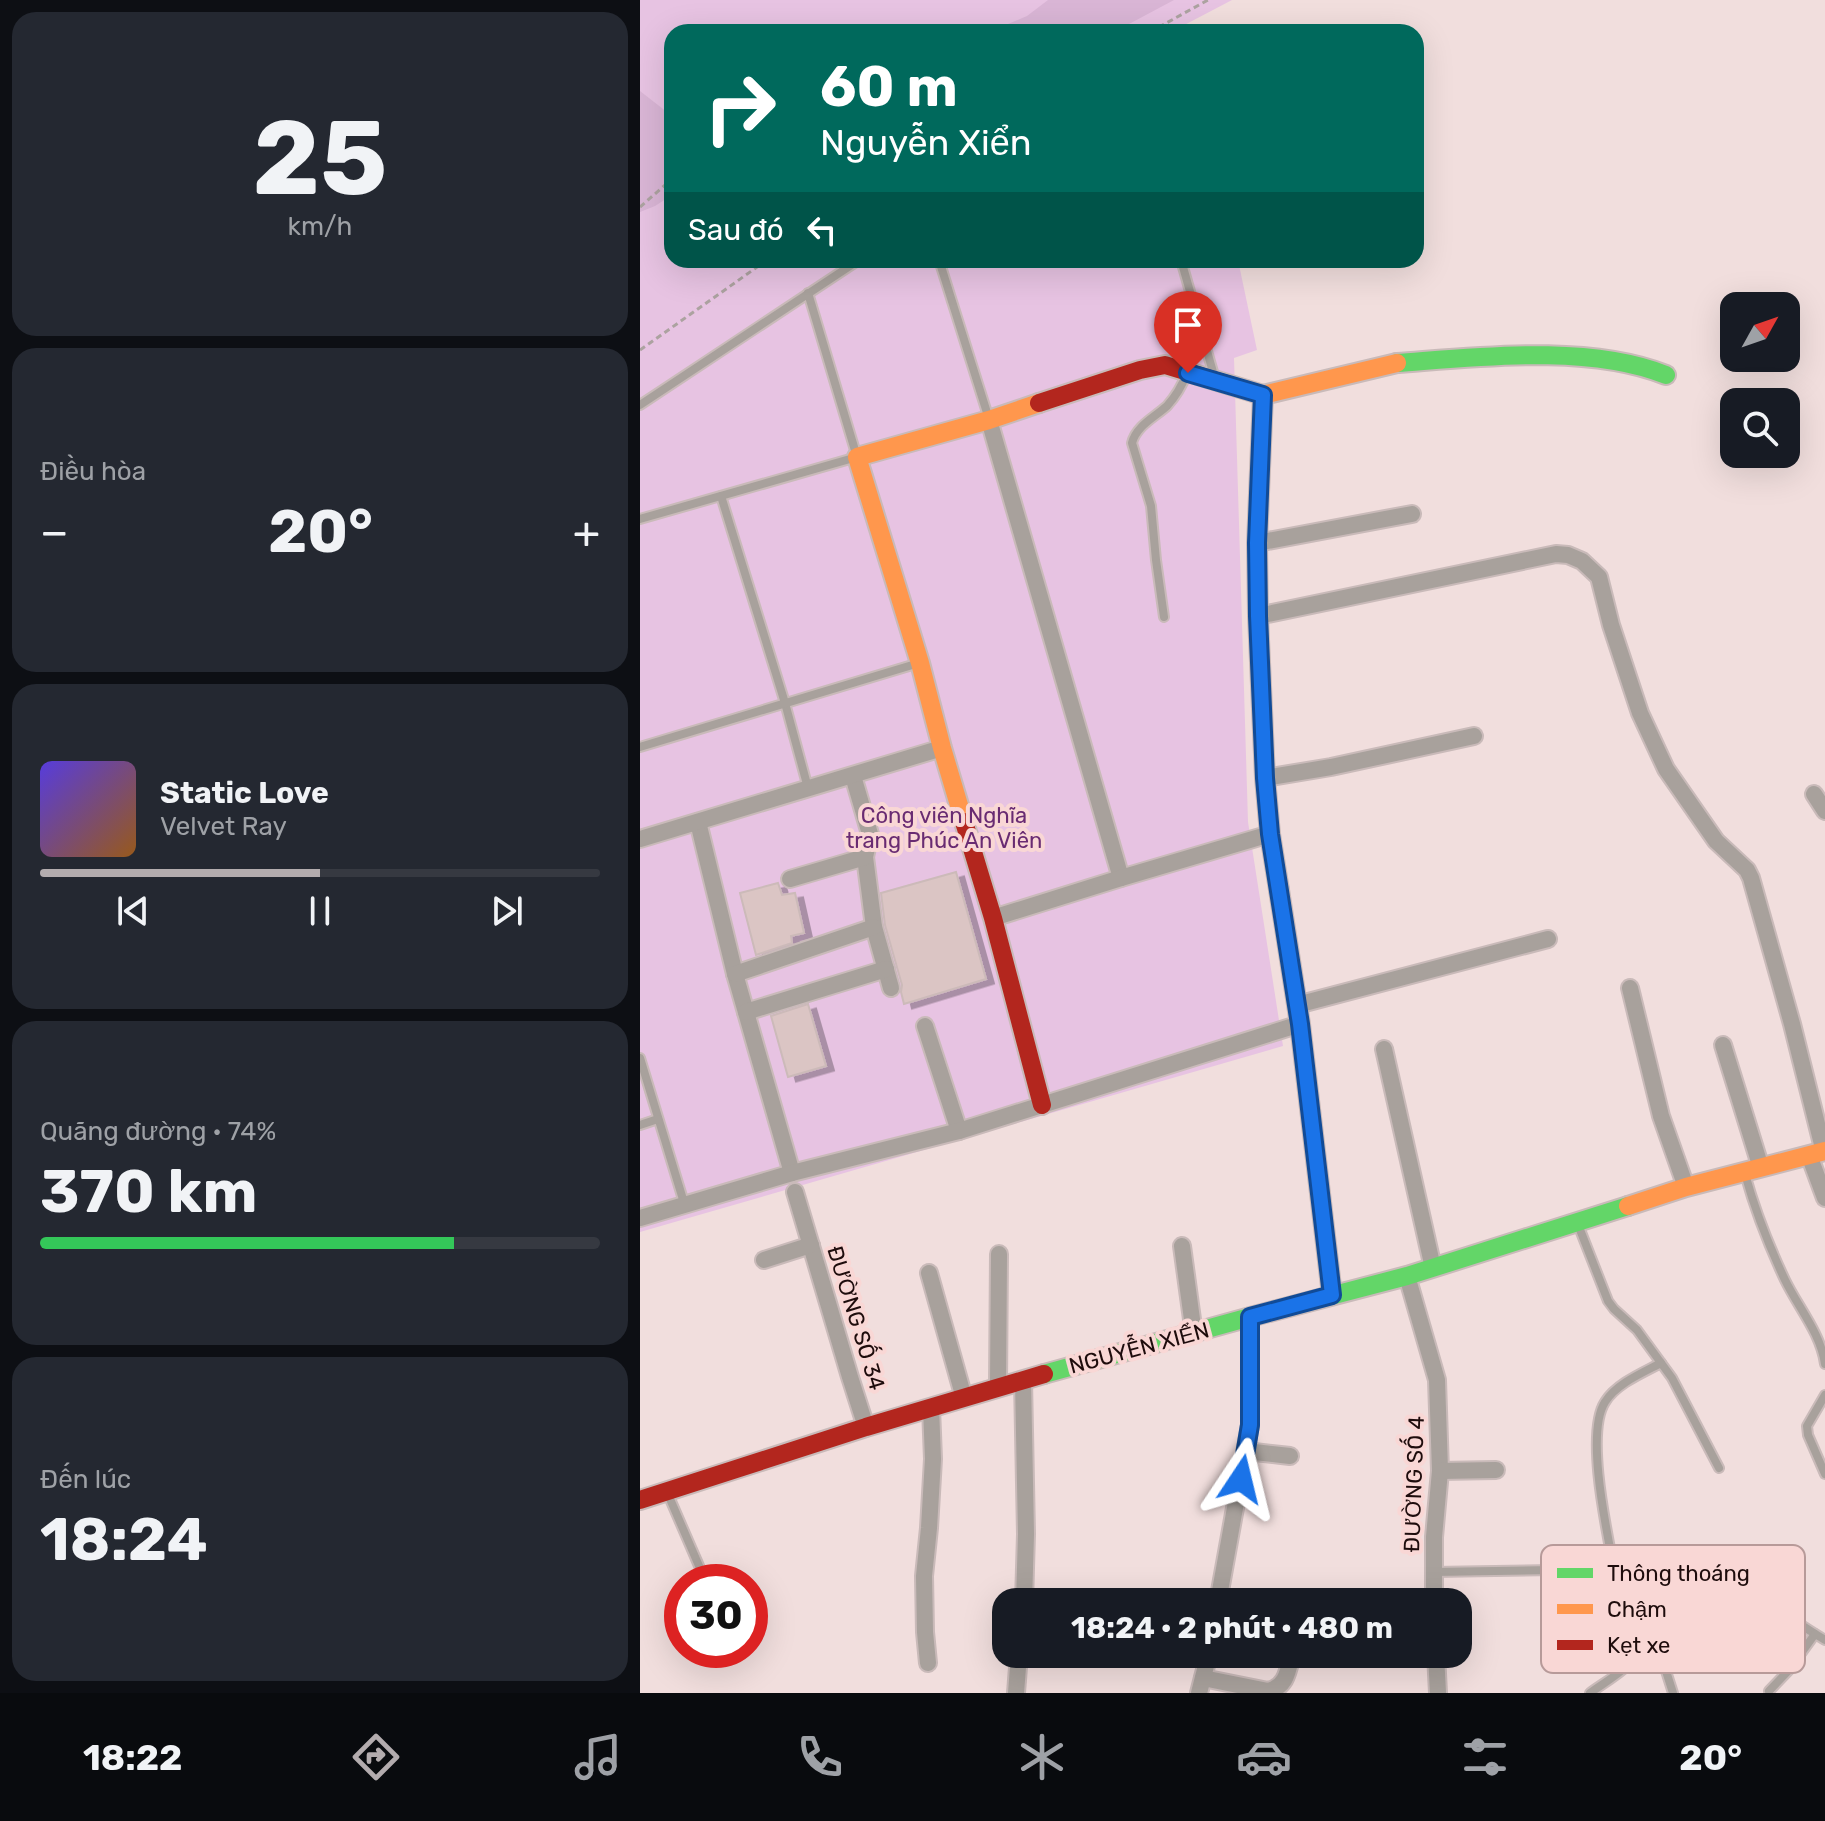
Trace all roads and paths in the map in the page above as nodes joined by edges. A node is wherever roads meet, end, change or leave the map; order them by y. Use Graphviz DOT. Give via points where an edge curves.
graph roads {
  1 [pos="1208,0"];
  2 [pos="1164,24"];
  3 [pos="664,186"];
  4 [pos="640,207"];
  5 [pos="756,268"];
  6 [pos="847,268"];
  7 [pos="942,268"];
  8 [pos="1183,268"];
  9 [pos="808,293"];
  10 [pos="640,350"];
  11 [pos="1188,373"];
  12 [pos="1666,375"];
  13 [pos="1215,380"];
  14 [pos="1263,395"];
  15 [pos="640,405"];
  16 [pos="989,420"];
  17 [pos="857,457"];
  18 [pos="721,496"];
  19 [pos="1412,514"];
  20 [pos="640,519"];
  21 [pos="1257,543"];
  22 [pos="1258,616"];
  23 [pos="1164,617"];
  24 [pos="920,663"];
  25 [pos="785,703"];
  26 [pos="1474,736"];
  27 [pos="640,747"];
  28 [pos="942,748"];
  29 [pos="853,776"];
  30 [pos="1265,778"];
  31 [pos="808,788"];
  32 [pos="1814,794"];
  33 [pos="1825,811"];
  34 [pos="698,822"];
  35 [pos="1270,834"];
  36 [pos="640,839"];
  37 [pos="865,857"];
  38 [pos="1121,878"];
  39 [pos="790,879"];
  40 [pos="993,918"];
  41 [pos="874,927"];
  42 [pos="1548,939"];
  43 [pos="886,969"];
  44 [pos="735,974"];
  45 [pos="891,988"];
  46 [pos="1630,988"];
  47 [pos="746,1012"];
  48 [pos="1298,1014"];
  49 [pos="925,1026"];
  50 [pos="1723,1045"];
  51 [pos="1384,1049"];
  52 [pos="640,1058"];
  53 [pos="1042,1105"];
  54 [pos="658,1119"];
  55 [pos="640,1125"];
  56 [pos="959,1131"];
  57 [pos="1819,1153"];
  58 [pos="1753,1170"];
  59 [pos="792,1173"];
  60 [pos="1686,1187"];
  61 [pos="795,1192"];
  62 [pos="1825,1198"];
  63 [pos="685,1206"];
  64 [pos="640,1218"];
  65 [pos="1577,1222"];
  66 [pos="811,1245"];
  67 [pos="1182,1246"];
  68 [pos="999,1254"];
  69 [pos="764,1260"];
  70 [pos="1433,1268"];
  71 [pos="929,1273"];
  72 [pos="1407,1276"];
  73 [pos="1332,1295"];
  74 [pos="1250,1317"];
  75 [pos="1194,1334"];
  76 [pos="1661,1363"];
  77 [pos="1825,1364"];
  78 [pos="1023,1380"];
  79 [pos="998,1387"];
  80 [pos="1825,1395"];
  81 [pos="964,1398"];
  82 [pos="931,1408"];
  83 [pos="866,1427"];
  84 [pos="1246,1451"];
  85 [pos="1290,1456"];
  86 [pos="1719,1468"];
  87 [pos="1496,1470"];
  88 [pos="1440,1471"];
  89 [pos="1825,1474"];
  90 [pos="667,1492"];
  91 [pos="640,1500"];
  92 [pos="1610,1545"];
  93 [pos="698,1564"];
  94 [pos="1541,1570"];
  95 [pos="1433,1572"];
  96 [pos="1024,1588"];
  97 [pos="1221,1588"];
  98 [pos="1434,1588"];
  99 [pos="1805,1626"];
  100 [pos="1815,1634"];
  101 [pos="1825,1640"];
  102 [pos="1805,1648"];
  103 [pos="928,1663"];
  104 [pos="1018,1668"];
  105 [pos="1289,1668"];
  106 [pos="1437,1668"];
  107 [pos="1617,1673"];
  108 [pos="1667,1673"];
  109 [pos="1786,1673"];
  110 [pos="1201,1686"];
  111 [pos="1769,1691"];
  112 [pos="1016,1693"];
  113 [pos="1438,1693"];
  114 [pos="1590,1693"];
  115 [pos="1673,1693"];
  1 -- 2 [label="path"];
  3 -- 4 [label="path"];
  5 -- 10 [label="path"];
  6 -- 9 [label="lane"];
  7 -- 16 [label="lane"];
  8 -- 13 [label="lane"];
  9 -- 15 [label="lane"];
  9 -- 17 [label="lane"];
  11 -- 13 [label="street"];
  11 -- 16 [label="street" via="1165,365 1140,370"];
  11 -- 23 [label="lane" via="1175,397 1138,430 1132,443 1151,506"];
  12 -- 14 [label="street" via="1593,358 1476,357 1373,366"];
  13 -- 14 [label="street"];
  14 -- 21 [label="street"];
  16 -- 17 [label="street"];
  16 -- 38 [label="street"];
  17 -- 18 [label="lane"];
  17 -- 24 [label="street"];
  18 -- 20 [label="lane"];
  18 -- 25 [label="lane"];
  19 -- 21 [label="street"];
  21 -- 22 [label="street"];
  22 -- 30 [label="street"];
  22 -- 57 [label="street" via="1556,554 1591,568 1599,577 1640,713 1666,769 1716,841 1751,878 1792,1024"];
  24 -- 25 [label="lane"];
  24 -- 28 [label="street"];
  25 -- 27 [label="lane"];
  25 -- 31 [label="lane"];
  26 -- 30 [label="street"];
  28 -- 29 [label="street"];
  28 -- 40 [label="street"];
  29 -- 31 [label="street"];
  29 -- 37 [label="street" via="870,834"];
  30 -- 35 [label="street"];
  31 -- 34 [label="street"];
  32 -- 33 [label="street"];
  34 -- 36 [label="street"];
  34 -- 44 [label="street"];
  35 -- 38 [label="street"];
  35 -- 48 [label="street"];
  37 -- 39 [label="street"];
  37 -- 41 [label="street"];
  38 -- 40 [label="street"];
  40 -- 53 [label="street"];
  41 -- 43 [label="street"];
  41 -- 44 [label="street"];
  42 -- 48 [label="street"];
  43 -- 45 [label="street"];
  43 -- 47 [label="street"];
  44 -- 47 [label="street"];
  46 -- 60 [label="street" via="1661,1116"];
  47 -- 59 [label="street"];
  48 -- 53 [label="street"];
  48 -- 73 [label="street"];
  49 -- 56 [label="street"];
  50 -- 58 [label="street"];
  51 -- 70 [label="street"];
  52 -- 54 [label="lane"];
  53 -- 56 [label="street"];
  54 -- 55 [label="lane"];
  54 -- 63 [label="lane"];
  56 -- 59 [label="street"];
  57 -- 58 [label="street, NGUYỄN XIỂN"];
  57 -- 62 [label="street"];
  58 -- 60 [label="street, NGUYỄN XIỂN"];
  58 -- 77 [label="lane" via="1752,1200 1793,1296 1822,1347"];
  59 -- 63 [label="street"];
  60 -- 65 [label="street, NGUYỄN XIỂN"];
  61 -- 66 [label="street, ĐƯỜNG SỐ 34"];
  63 -- 64 [label="street"];
  65 -- 70 [label="street, NGUYỄN XIỂN"];
  65 -- 76 [label="lane" via="1608,1301"];
  66 -- 69 [label="street"];
  66 -- 83 [label="street, ĐƯỜNG SỐ 34"];
  67 -- 75 [label="street"];
  68 -- 79 [label="street"];
  70 -- 72 [label="street, NGUYỄN XIỂN"];
  71 -- 81 [label="street"];
  72 -- 73 [label="street, NGUYỄN XIỂN"];
  72 -- 88 [label="street, ĐƯỜNG SỐ 4" via="1437,1380"];
  73 -- 74 [label="street, NGUYỄN XIỂN"];
  74 -- 75 [label="street, NGUYỄN XIỂN"];
  74 -- 84 [label="street"];
  75 -- 78 [label="street, NGUYỄN XIỂN"];
  76 -- 86 [label="lane"];
  76 -- 92 [label="lane" via="1613,1393 1600,1413 1596,1448"];
  78 -- 79 [label="street, NGUYỄN XIỂN"];
  78 -- 96 [label="street"];
  79 -- 81 [label="street, NGUYỄN XIỂN"];
  80 -- 89 [label="lane" via="1807,1426"];
  81 -- 82 [label="street, NGUYỄN XIỂN"];
  82 -- 83 [label="street, NGUYỄN XIỂN"];
  82 -- 103 [label="street" via="933,1459 924,1576"];
  83 -- 90 [label="street, NGUYỄN XIỂN"];
  84 -- 85 [label="street"];
  84 -- 97 [label="street"];
  87 -- 88 [label="street"];
  88 -- 95 [label="street, ĐƯỜNG SỐ 4"];
  90 -- 91 [label="street, NGUYỄN XIỂN"];
  90 -- 93 [label="lane"];
  94 -- 95 [label="lane"];
  95 -- 98 [label="street, ĐƯỜNG SỐ 4"];
  99 -- 100 [label="lane"];
  100 -- 101 [label="lane"];
  100 -- 102 [label="lane"];
  104 -- 112 [label="street"];
  105 -- 110 [label="street" via="1275,1690"];
  106 -- 113 [label="street"];
  107 -- 114 [label="lane"];
  108 -- 115 [label="lane"];
  109 -- 111 [label="lane"];
}
